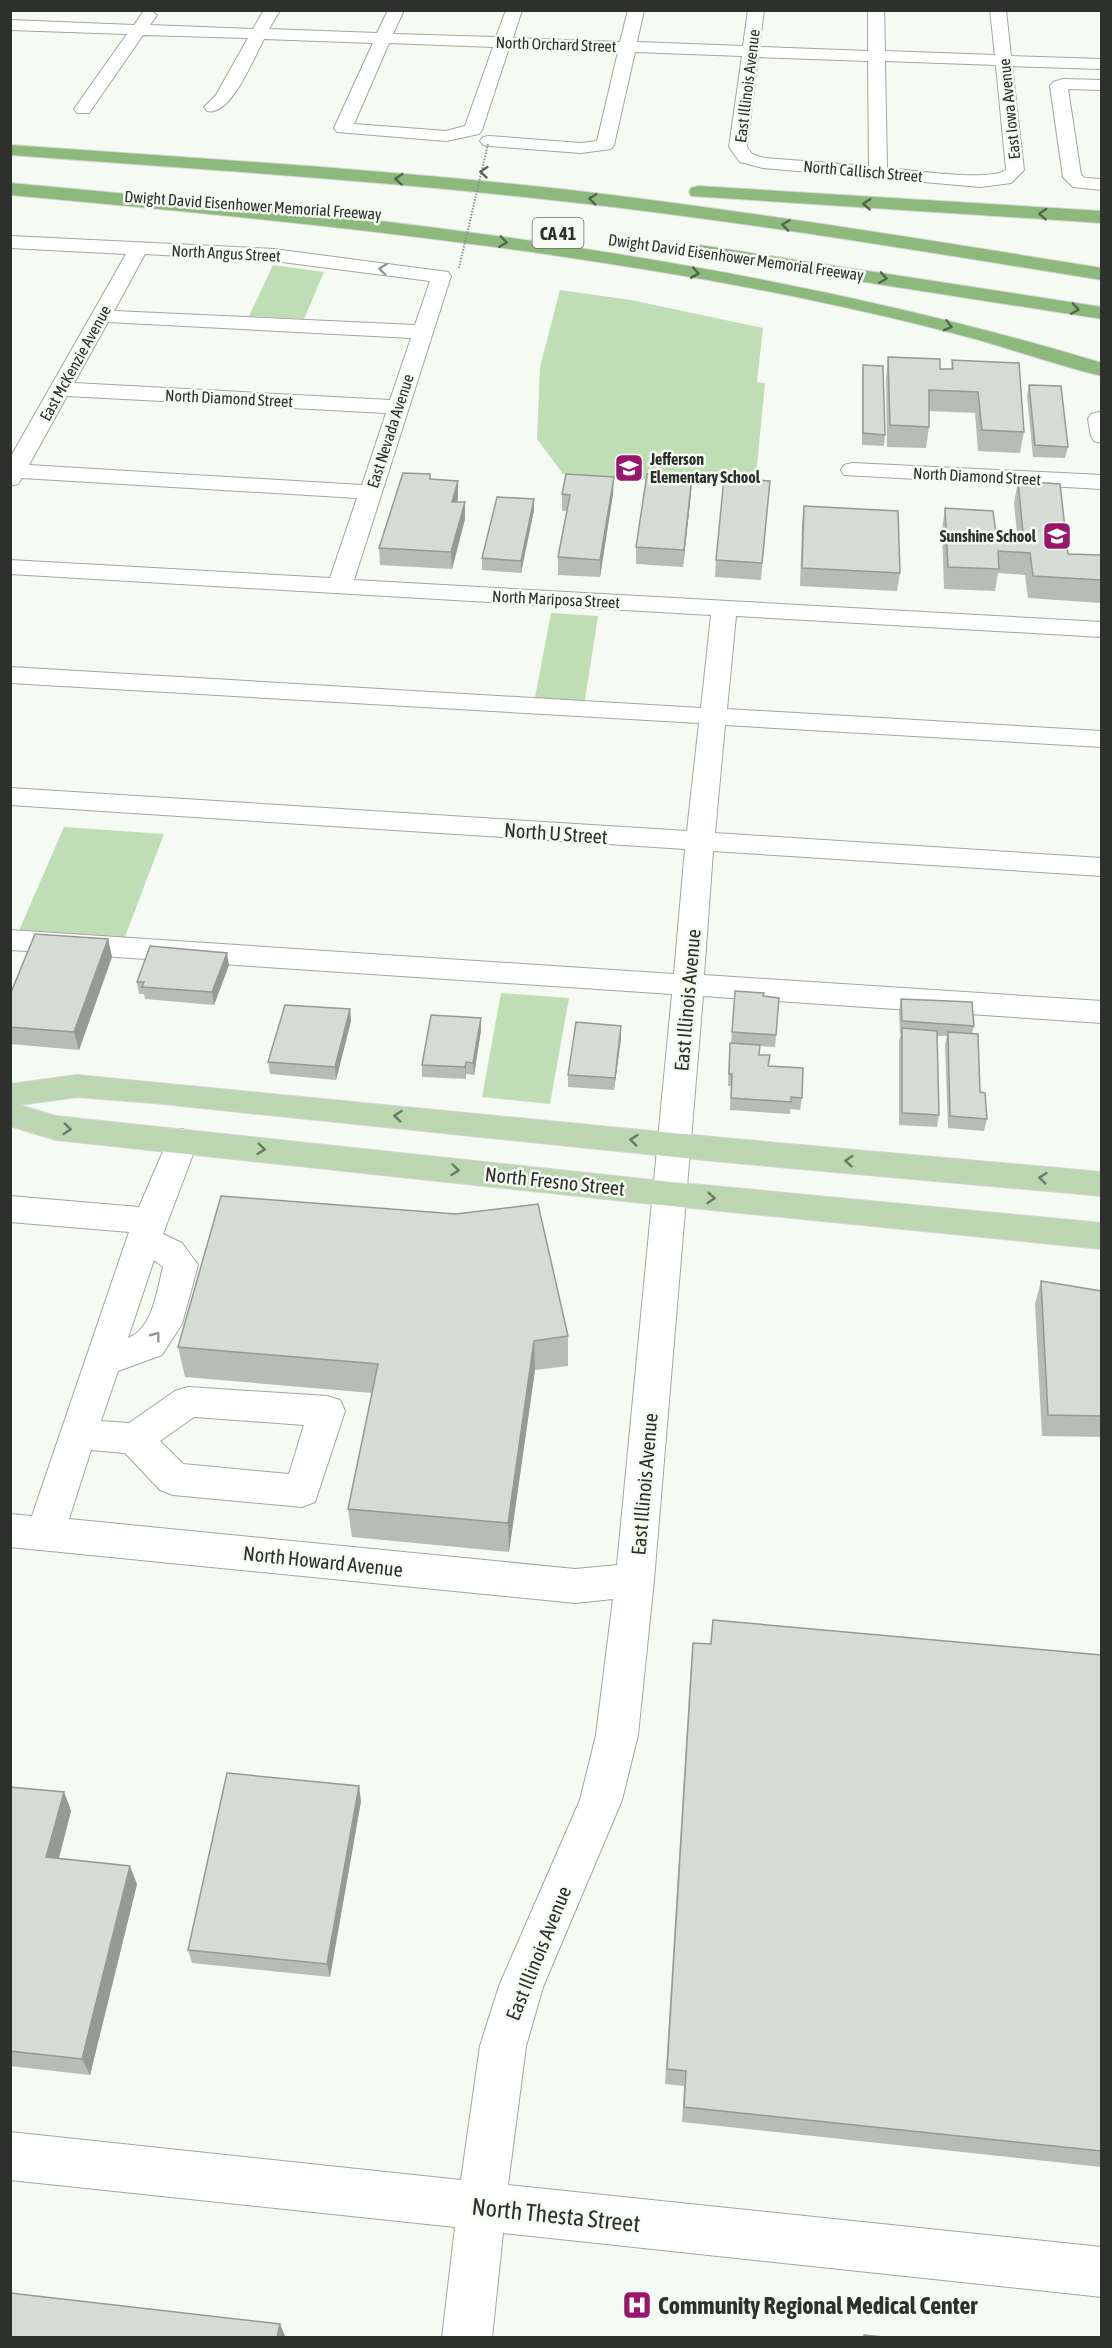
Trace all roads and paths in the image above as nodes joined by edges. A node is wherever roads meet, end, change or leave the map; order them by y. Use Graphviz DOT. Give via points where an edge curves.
graph roads {
  1 [pos="32,10"];
  2 [pos="152,10"];
  3 [pos="272,10"];
  4 [pos="396,10"];
  5 [pos="514,10"];
  6 [pos="636,10"];
  7 [pos="756,10"];
  8 [pos="876,10"];
  9 [pos="998,10"];
  10 [pos="14,29"];
  11 [pos="140,29"];
  12 [pos="259,33"];
  13 [pos="384,38"];
  14 [pos="503,42"];
  15 [pos="628,47"];
  16 [pos="751,51"];
  17 [pos="876,56"];
  18 [pos="1004,61"];
  19 [pos="1101,64"];
  20 [pos="1101,85"];
  21 [pos="213,107"];
  22 [pos="83,109"];
  23 [pos="488,143"];
  24 [pos="10,150"];
  25 [pos="746,158"];
  26 [pos="878,172"];
  27 [pos="981,181"];
  28 [pos="1101,185"];
  29 [pos="647,187"];
  30 [pos="10,188"];
  31 [pos="682,191"];
  32 [pos="1101,217"];
  33 [pos="625,241"];
  34 [pos="10,242"];
  35 [pos="906,242"];
  36 [pos="670,247"];
  37 [pos="139,248"];
  38 [pos="1101,267"];
  39 [pos="450,272"];
  40 [pos="1101,274"];
  41 [pos="1101,313"];
  42 [pos="101,316"];
  43 [pos="422,332"];
  44 [pos="1101,370"];
  45 [pos="60,389"];
  46 [pos="398,407"];
  47 [pos="852,470"];
  48 [pos="13,475"];
  49 [pos="1101,482"];
  50 [pos="371,492"];
  51 [pos="10,567"];
  52 [pos="340,586"];
  53 [pos="724,609"];
  54 [pos="1101,630"];
  55 [pos="10,675"];
  56 [pos="714,716"];
  57 [pos="1101,739"];
  58 [pos="10,796"];
  59 [pos="700,842"];
  60 [pos="1101,867"];
  61 [pos="10,940"];
  62 [pos="688,985"];
  63 [pos="1101,1012"];
  64 [pos="10,1095"];
  65 [pos="10,1114"];
  66 [pos="182,1141"];
  67 [pos="674,1145"];
  68 [pos="1101,1184"];
  69 [pos="671,1194"];
  70 [pos="10,1209"];
  71 [pos="147,1231"];
  72 [pos="1101,1236"];
  73 [pos="104,1361"];
  74 [pos="78,1434"];
  75 [pos="135,1439"];
  76 [pos="28,1532"];
  77 [pos="635,1580"];
  78 [pos="10,2156"];
  79 [pos="482,2207"];
  80 [pos="1101,2272"];
  81 [pos="467,2337"];
  1 -- 10 [label="street"];
  2 -- 11 [label="street"];
  3 -- 12 [label="street"];
  4 -- 13 [label="street"];
  5 -- 14 [label="street"];
  6 -- 15 [label="street"];
  7 -- 16 [label="street, East Illinois Avenue"];
  8 -- 17 [label="street"];
  9 -- 18 [label="street, East Iowa Avenue"];
  10 -- 11 [label="street, North Orchard Street"];
  11 -- 12 [label="street, North Orchard Street"];
  11 -- 22 [label="street"];
  12 -- 13 [label="street, North Orchard Street"];
  12 -- 21 [label="street" via="223,98"];
  13 -- 14 [label="street, North Orchard Street"];
  13 -- 14 [label="street" via="344,128 446,136 473,130"];
  14 -- 15 [label="street, North Orchard Street"];
  15 -- 16 [label="street, North Orchard Street"];
  15 -- 23 [label="street" via="605,145 580,148"];
  16 -- 17 [label="street, North Orchard Street"];
  16 -- 25 [label="street, East Illinois Avenue" via="738,147"];
  17 -- 18 [label="street, North Orchard Street"];
  17 -- 26 [label="street"];
  18 -- 19 [label="street, North Orchard Street"];
  18 -- 27 [label="street, East Iowa Avenue" via="1015,170 1003,180"];
  20 -- 28 [label="street" via="1059,86 1072,177 1080,183"];
  23 -- 39 [label="path, bridge"];
  29 -- 24 [label="highway, one-way" via="373,162"];
  35 -- 24 [label="highway, Dwight David Eisenhower Memorial Freeway / CA 41, one-way" via="637,204 470,186"];
  25 -- 26 [label="street, North Callisch Street" via="763,163"];
  26 -- 27 [label="street, North Callisch Street"];
  30 -- 33 [label="highway, Dwight David Eisenhower Memorial Freeway / CA 41" via="374,214"];
  30 -- 44 [label="highway, one-way" via="342,220 682,270 875,308"];
  32 -- 31 [label="highway, one-way"];
  34 -- 37 [label="street, North Angus Street"];
  35 -- 38 [label="highway"];
  35 -- 40 [label="highway, Dwight David Eisenhower Memorial Freeway / CA 41"];
  36 -- 41 [label="highway, Dwight David Eisenhower Memorial Freeway, one-way"];
  39 -- 37 [label="street, North Angus Street, one-way" via="274,255"];
  37 -- 42 [label="street, East McKenzie Avenue"];
  39 -- 43 [label="street, East Nevada Avenue"];
  42 -- 43 [label="street"];
  42 -- 45 [label="street, East McKenzie Avenue"];
  43 -- 46 [label="street, East Nevada Avenue"];
  45 -- 46 [label="street, North Diamond Street"];
  45 -- 48 [label="street, East McKenzie Avenue"];
  46 -- 50 [label="street, East Nevada Avenue"];
  47 -- 49 [label="street, North Diamond Street"];
  48 -- 50 [label="street"];
  50 -- 52 [label="street, East Nevada Avenue"];
  51 -- 52 [label="street, North Mariposa Street"];
  52 -- 53 [label="street, North Mariposa Street"];
  53 -- 54 [label="street, North Mariposa Street"];
  53 -- 56 [label="street, East Illinois Avenue"];
  55 -- 56 [label="street"];
  56 -- 57 [label="street"];
  56 -- 59 [label="street, East Illinois Avenue"];
  58 -- 59 [label="street, North U Street"];
  59 -- 60 [label="street, North U Street"];
  59 -- 62 [label="street, East Illinois Avenue"];
  61 -- 62 [label="street"];
  62 -- 63 [label="street"];
  62 -- 67 [label="street, East Illinois Avenue"];
  67 -- 64 [label="main road, one-way" via="231,1098 77,1086"];
  65 -- 66 [label="main road, North Fresno Street, one-way" via="56,1128"];
  66 -- 69 [label="main road, North Fresno Street, one-way"];
  66 -- 71 [label="street"];
  68 -- 67 [label="main road, one-way"];
  67 -- 69 [label="street, East Illinois Avenue"];
  69 -- 72 [label="main road, North Fresno Street, one-way"];
  69 -- 77 [label="street, East Illinois Avenue"];
  70 -- 71 [label="street"];
  71 -- 73 [label="street"];
  73 -- 71 [label="street, one-way" via="149,1345 164,1324 182,1265"];
  73 -- 74 [label="street"];
  74 -- 75 [label="street"];
  74 -- 76 [label="street"];
  75 -- 75 [label="street" via="172,1479 302,1491 327,1411 188,1402"];
  76 -- 77 [label="street, North Howard Avenue" via="574,1586"];
  77 -- 79 [label="street, East Illinois Avenue" via="615,1746 601,1800 520,1986 503,2046"];
  78 -- 79 [label="street, North Thesta Street"];
  79 -- 80 [label="street, North Thesta Street"];
  79 -- 81 [label="street, East Illinois Avenue"];
}
